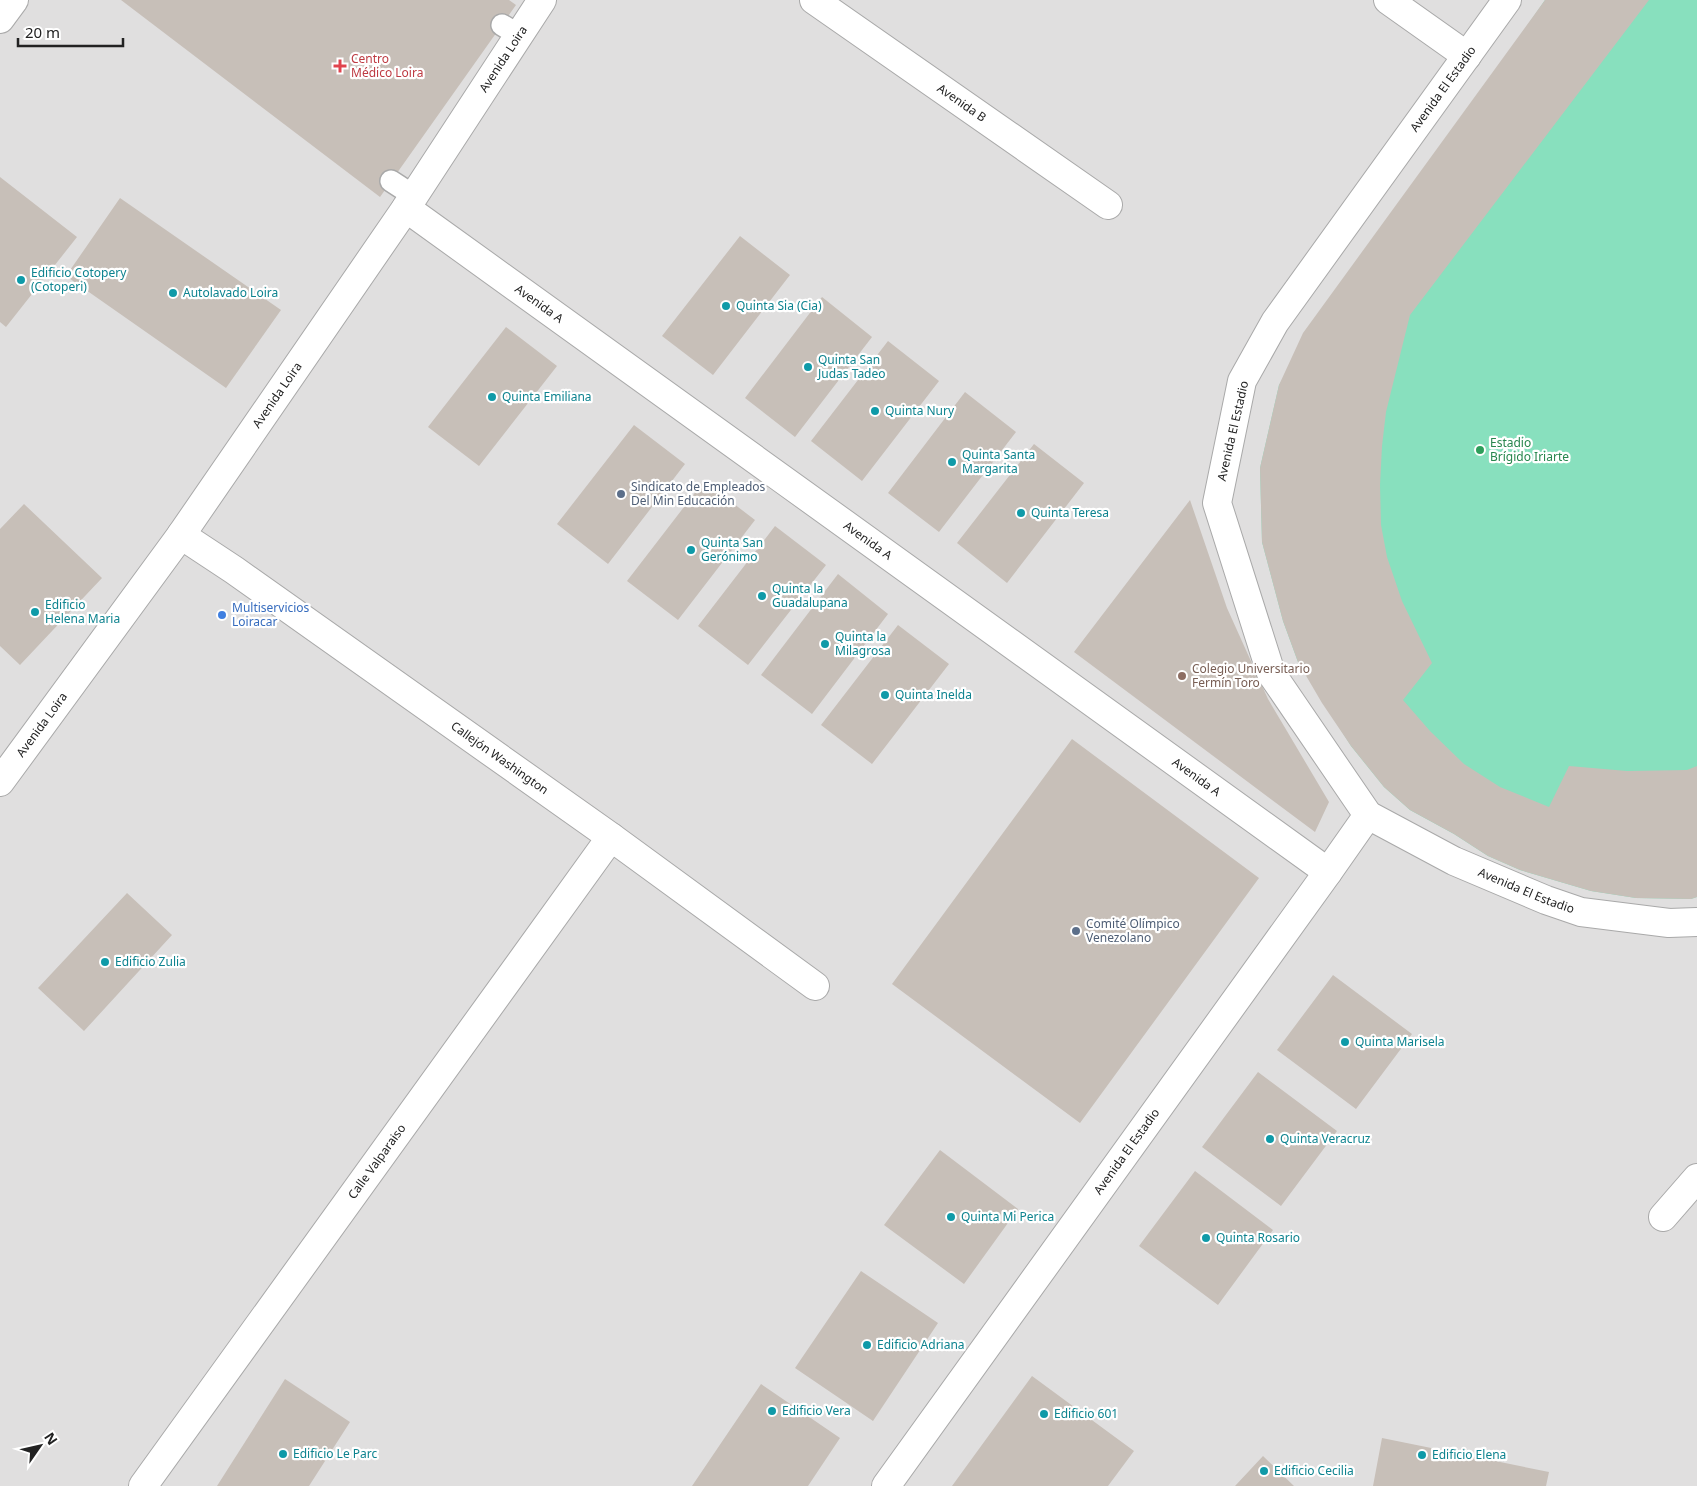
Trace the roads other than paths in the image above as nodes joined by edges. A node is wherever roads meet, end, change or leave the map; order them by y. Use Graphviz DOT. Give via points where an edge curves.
graph roads {
  1 [pos="14,0"];
  2 [pos="542,0"];
  3 [pos="814,0"];
  4 [pos="1388,0"];
  5 [pos="1507,0"];
  6 [pos="0,19"];
  7 [pos="1467,56"];
  8 [pos="391,181"];
  9 [pos="410,202"];
  10 [pos="1108,205"];
  11 [pos="181,535"];
  12 [pos="0,782"];
  13 [pos="1368,815"];
  14 [pos="611,837"];
  15 [pos="1328,872"];
  16 [pos="1697,922"];
  17 [pos="816,986"];
  18 [pos="1697,1178"];
  19 [pos="1664,1217"];
  20 [pos="143,1486"];
  21 [pos="886,1486"];
  1 -- 6 [label="street"];
  2 -- 9 [label="street, Avenida Loira" via="511,30"];
  3 -- 10 [label="street, Avenida B"];
  4 -- 7 [label="street"];
  5 -- 7 [label="street, Avenida El Estadio"];
  7 -- 13 [label="street, Avenida El Estadio" via="1275,322 1242,381 1217,503 1271,673"];
  8 -- 9 [label="lane"];
  9 -- 11 [label="street, Avenida Loira"];
  9 -- 15 [label="street, Avenida A"];
  11 -- 12 [label="street, Avenida Loira"];
  11 -- 14 [label="street, Callejón Washington"];
  13 -- 15 [label="street, Avenida El Estadio"];
  13 -- 16 [label="street, Avenida El Estadio" via="1454,861 1581,912 1669,923"];
  14 -- 17 [label="street, Callejón Washington"];
  14 -- 20 [label="street, Calle Valparaiso"];
  15 -- 21 [label="street, Avenida El Estadio"];
  18 -- 19 [label="street"];
}
